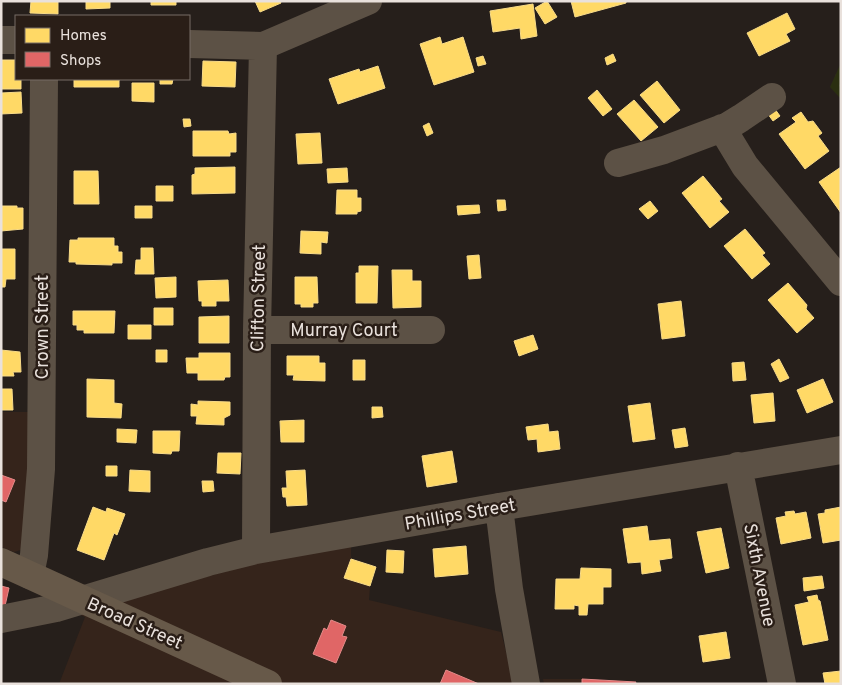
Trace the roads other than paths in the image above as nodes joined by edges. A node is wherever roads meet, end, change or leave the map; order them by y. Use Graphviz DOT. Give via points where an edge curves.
graph roads {
  1 [pos="368,1"];
  2 [pos="1,40"];
  3 [pos="15,40"];
  4 [pos="190,44"];
  5 [pos="263,46"];
  6 [pos="44,80"];
  7 [pos="772,97"];
  8 [pos="722,128"];
  9 [pos="618,163"];
  10 [pos="841,282"];
  11 [pos="257,330"];
  12 [pos="431,330"];
  13 [pos="841,450"];
  14 [pos="738,466"];
  15 [pos="499,507"];
  16 [pos="256,550"];
  17 [pos="1,562"];
  18 [pos="30,575"];
  19 [pos="83,600"];
  20 [pos="1,619"];
  21 [pos="268,684"];
  22 [pos="526,684"];
  23 [pos="782,684"];
  1 -- 5 [label="street"];
  2 -- 3 [label="street"];
  4 -- 5 [label="street"];
  5 -- 11 [label="street, Clifton Street"];
  6 -- 18 [label="street, Crown Street" via="41,469"];
  7 -- 8 [label="street"];
  8 -- 9 [label="street"];
  8 -- 10 [label="street" via="745,166"];
  11 -- 12 [label="street, Murray Court"];
  11 -- 16 [label="street, Clifton Street"];
  13 -- 14 [label="street, Phillips Street"];
  14 -- 15 [label="street, Phillips Street"];
  14 -- 23 [label="street, Sixth Avenue"];
  15 -- 16 [label="street, Phillips Street"];
  15 -- 22 [label="street"];
  16 -- 19 [label="street, Phillips Street"];
  17 -- 18 [label="main road, Broad Street"];
  18 -- 19 [label="main road, Broad Street"];
  19 -- 20 [label="street, Phillips Street"];
  19 -- 21 [label="main road, Broad Street"];
}
